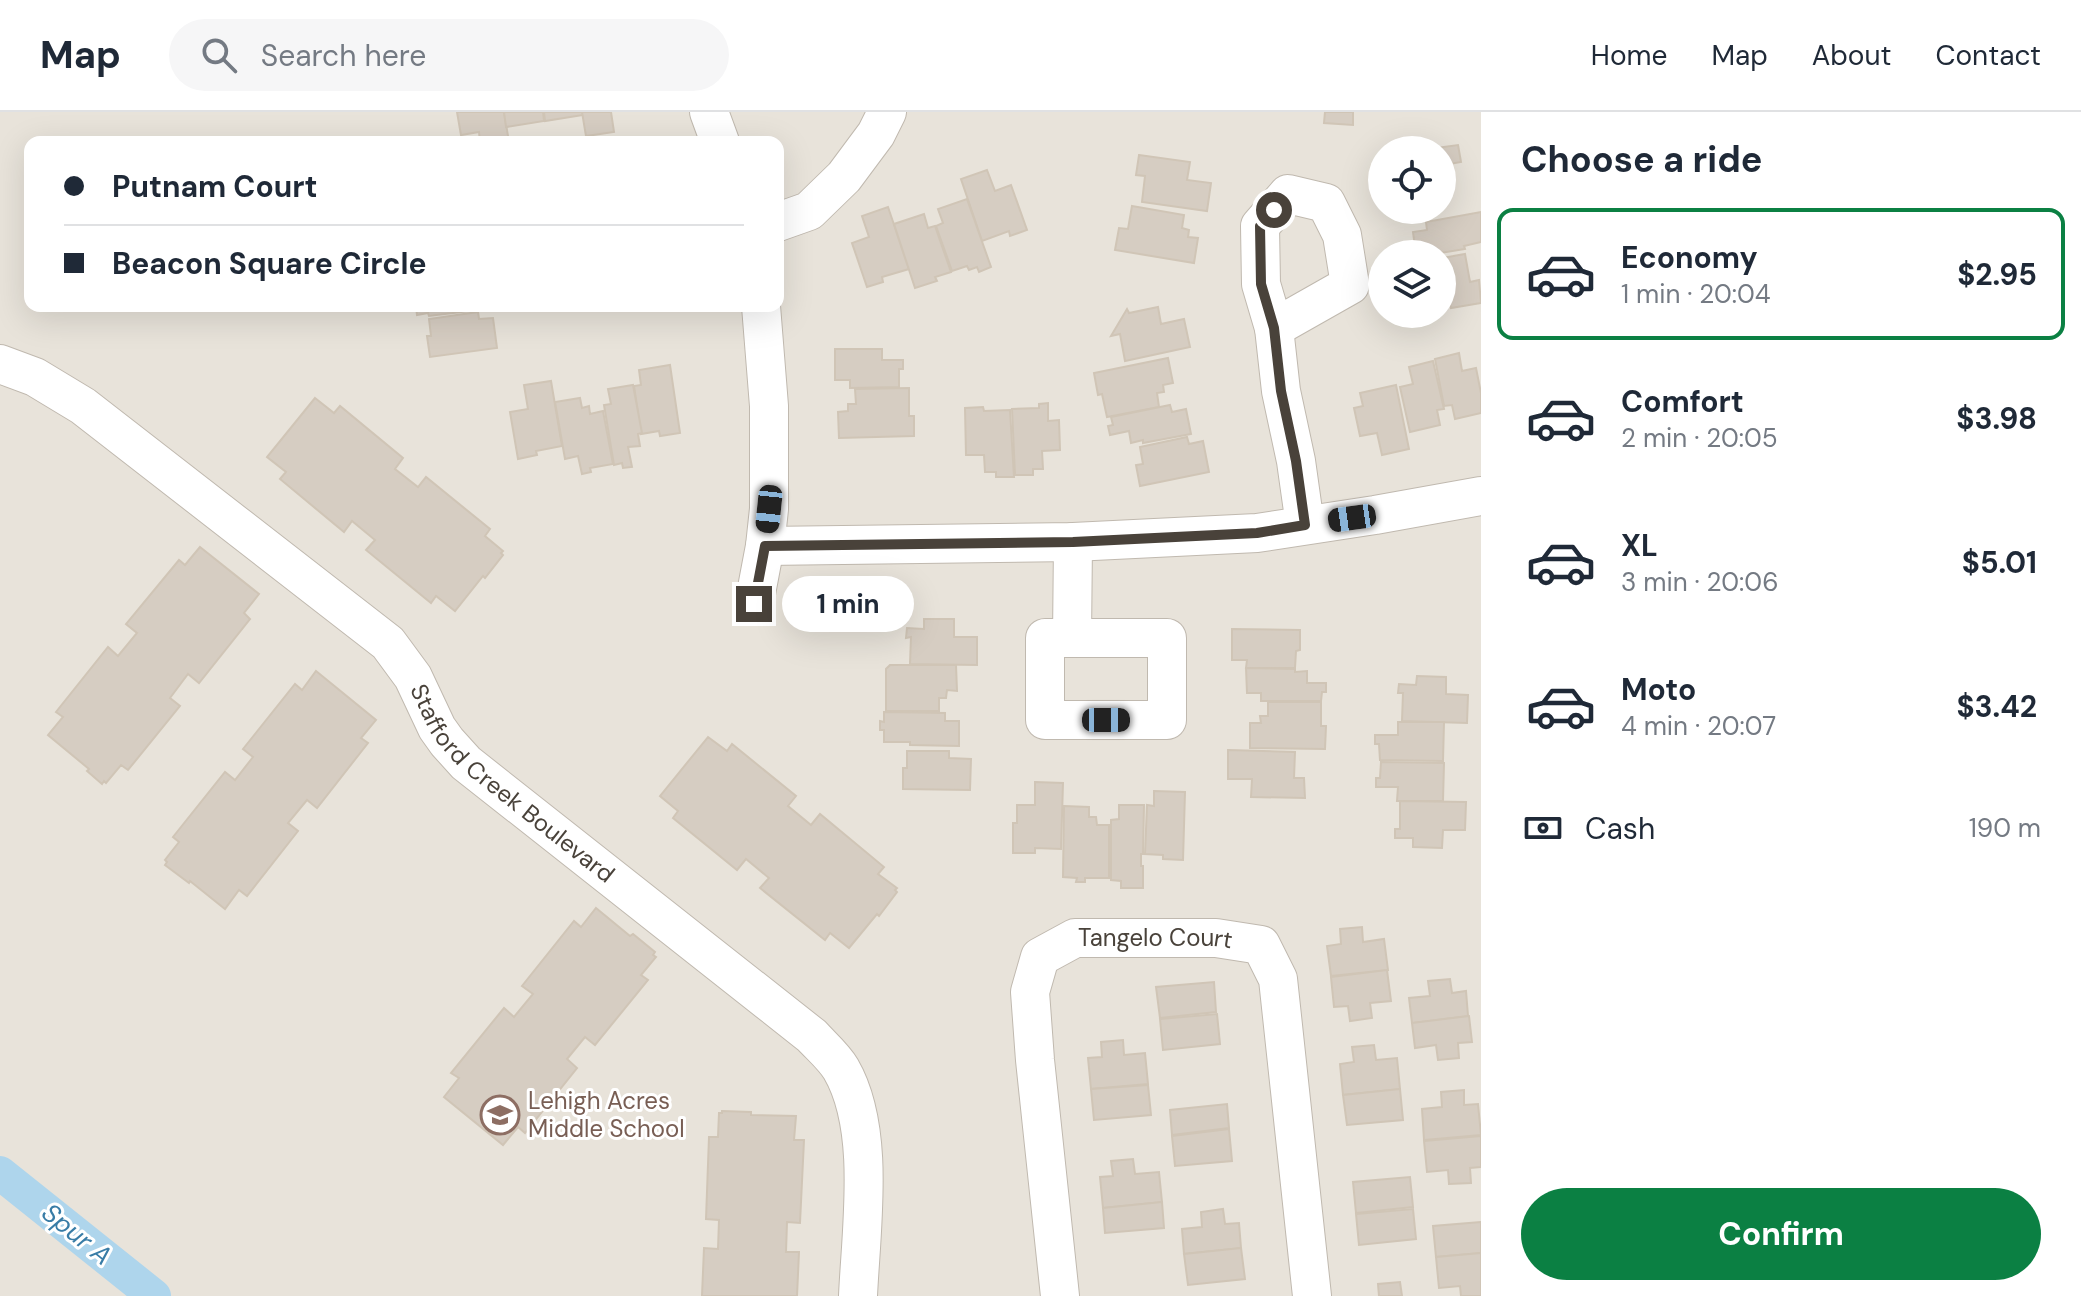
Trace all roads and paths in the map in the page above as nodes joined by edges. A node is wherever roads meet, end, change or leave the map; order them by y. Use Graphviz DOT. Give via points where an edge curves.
graph roads {
  1 [pos="709,112"];
  2 [pos="887,112"];
  3 [pos="718,136"];
  4 [pos="784,220"];
  5 [pos="761,312"];
  6 [pos="1274,328"];
  7 [pos="0,364"];
  8 [pos="1481,496"];
  9 [pos="1305,525"];
  10 [pos="1073,542"];
  11 [pos="765,546"];
  12 [pos="754,604"];
  13 [pos="1072,638"];
  14 [pos="858,1296"];
  15 [pos="1060,1296"];
  16 [pos="1312,1296"];
  1 -- 3 [label="street"];
  2 -- 4 [label="street" via="844,177 809,211"];
  5 -- 11 [label="street" via="769,406"];
  6 -- 9 [label="street"];
  7 -- 14 [label="street, Stafford Creek Boulevard" via="35,377 83,406 388,643 413,677 437,728 466,763 812,1036 840,1067 855,1103 864,1157"];
  8 -- 9 [label="street"];
  9 -- 10 [label="street" via="1257,533"];
  10 -- 11 [label="street"];
  10 -- 13 [label="street"];
  11 -- 12 [label="street"];
  15 -- 16 [label="street, Tangelo Court" via="1030,992 1040,957 1075,938 1216,938 1261,945 1278,979"];
}
